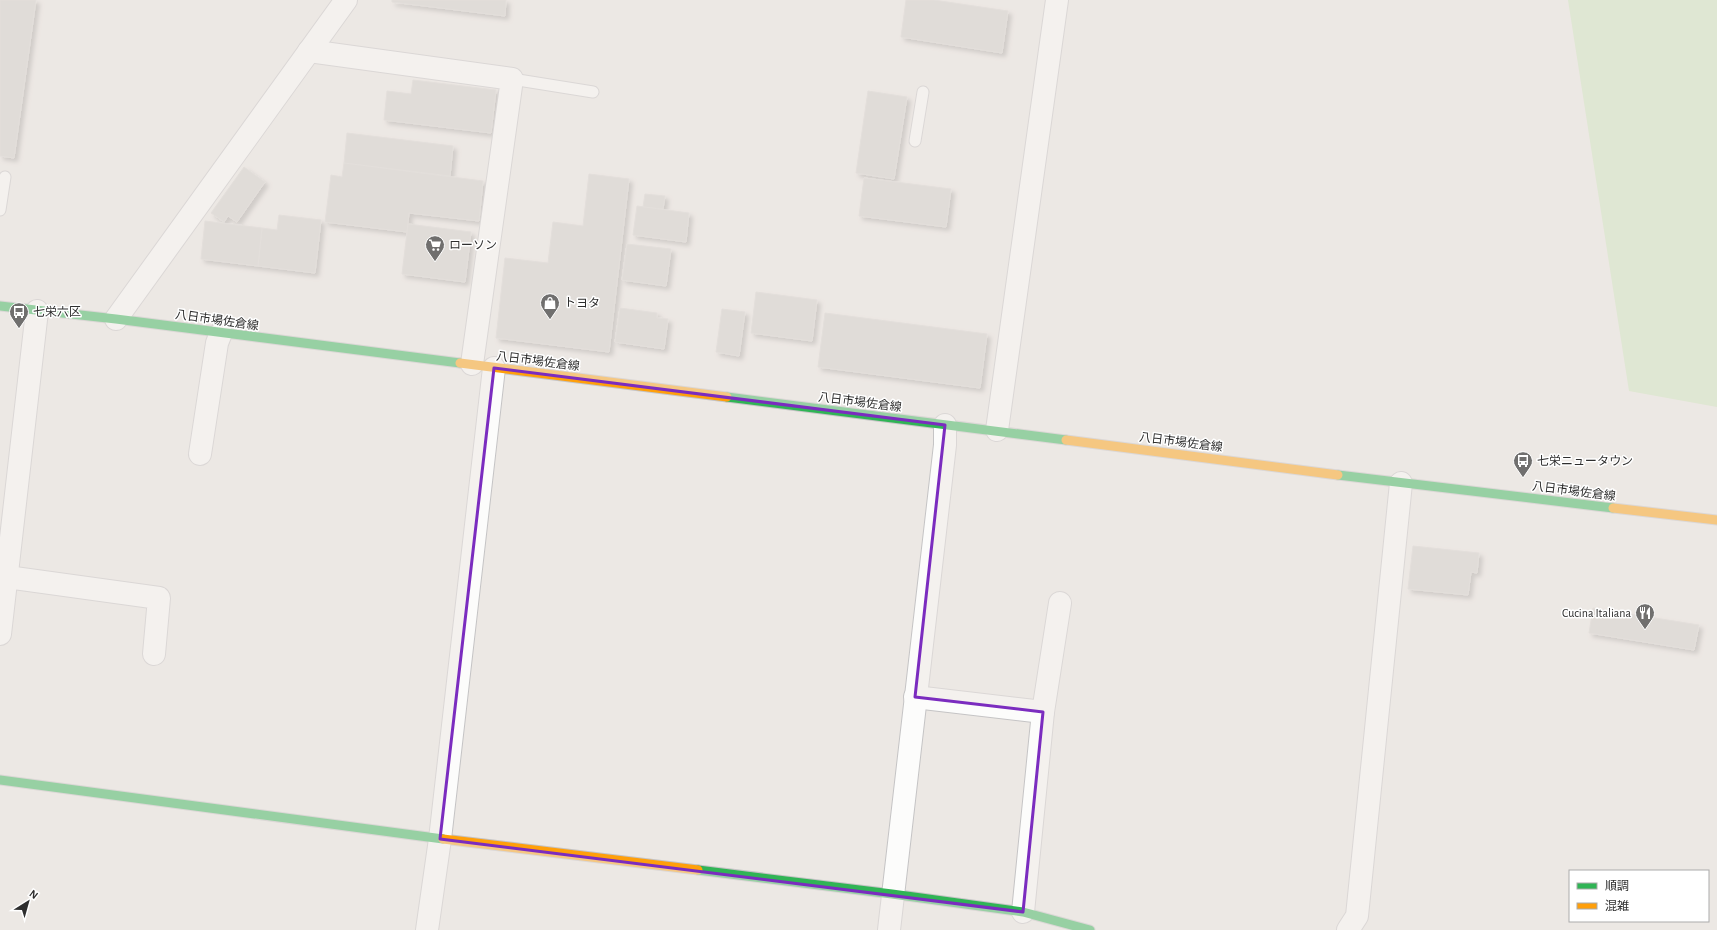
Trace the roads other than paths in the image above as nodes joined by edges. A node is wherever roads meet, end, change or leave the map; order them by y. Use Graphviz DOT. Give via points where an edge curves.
graph roads {
  1 [pos="346,0"];
  2 [pos="1057,0"];
  3 [pos="309,51"];
  4 [pos="512,79"];
  5 [pos="593,92"];
  6 [pos="923,92"];
  7 [pos="915,141"];
  8 [pos="5,177"];
  9 [pos="0,210"];
  10 [pos="0,306"];
  11 [pos="38,311"];
  12 [pos="116,319"];
  13 [pos="221,333"];
  14 [pos="472,364"];
  15 [pos="494,368"];
  16 [pos="945,425"];
  17 [pos="997,430"];
  18 [pos="200,454"];
  19 [pos="1401,483"];
  20 [pos="1717,520"];
  21 [pos="7,577"];
  22 [pos="1060,603"];
  23 [pos="0,634"];
  24 [pos="154,654"];
  25 [pos="916,697"];
  26 [pos="1043,712"];
  27 [pos="0,780"];
  28 [pos="440,839"];
  29 [pos="892,894"];
  30 [pos="1023,912"];
  31 [pos="428,930"];
  32 [pos="889,930"];
  33 [pos="1090,930"];
  34 [pos="1348,930"];
  1 -- 3 [label="street"];
  2 -- 17 [label="street"];
  3 -- 4 [label="street"];
  3 -- 12 [label="street"];
  4 -- 5 [label="lane"];
  4 -- 14 [label="street"];
  6 -- 7 [label="lane"];
  8 -- 9 [label="lane"];
  10 -- 11 [label="main road, 八日市場佐倉線"];
  11 -- 12 [label="main road, 八日市場佐倉線"];
  11 -- 21 [label="street"];
  12 -- 13 [label="main road, 八日市場佐倉線"];
  13 -- 14 [label="main road, 八日市場佐倉線"];
  13 -- 18 [label="street" via="217,343"];
  14 -- 15 [label="main road, 八日市場佐倉線"];
  15 -- 16 [label="main road, 八日市場佐倉線"];
  15 -- 28 [label="street"];
  16 -- 17 [label="main road, 八日市場佐倉線"];
  16 -- 25 [label="street"];
  17 -- 19 [label="main road, 八日市場佐倉線"];
  19 -- 20 [label="main road, 八日市場佐倉線"];
  19 -- 34 [label="street" via="1357,916"];
  21 -- 23 [label="street"];
  21 -- 24 [label="street" via="159,598"];
  22 -- 26 [label="street"];
  25 -- 26 [label="street"];
  25 -- 29 [label="street"];
  26 -- 30 [label="street"];
  27 -- 28 [label="main road"];
  28 -- 29 [label="main road"];
  28 -- 31 [label="street"];
  29 -- 30 [label="main road"];
  29 -- 32 [label="street"];
  30 -- 33 [label="main road"];
}
